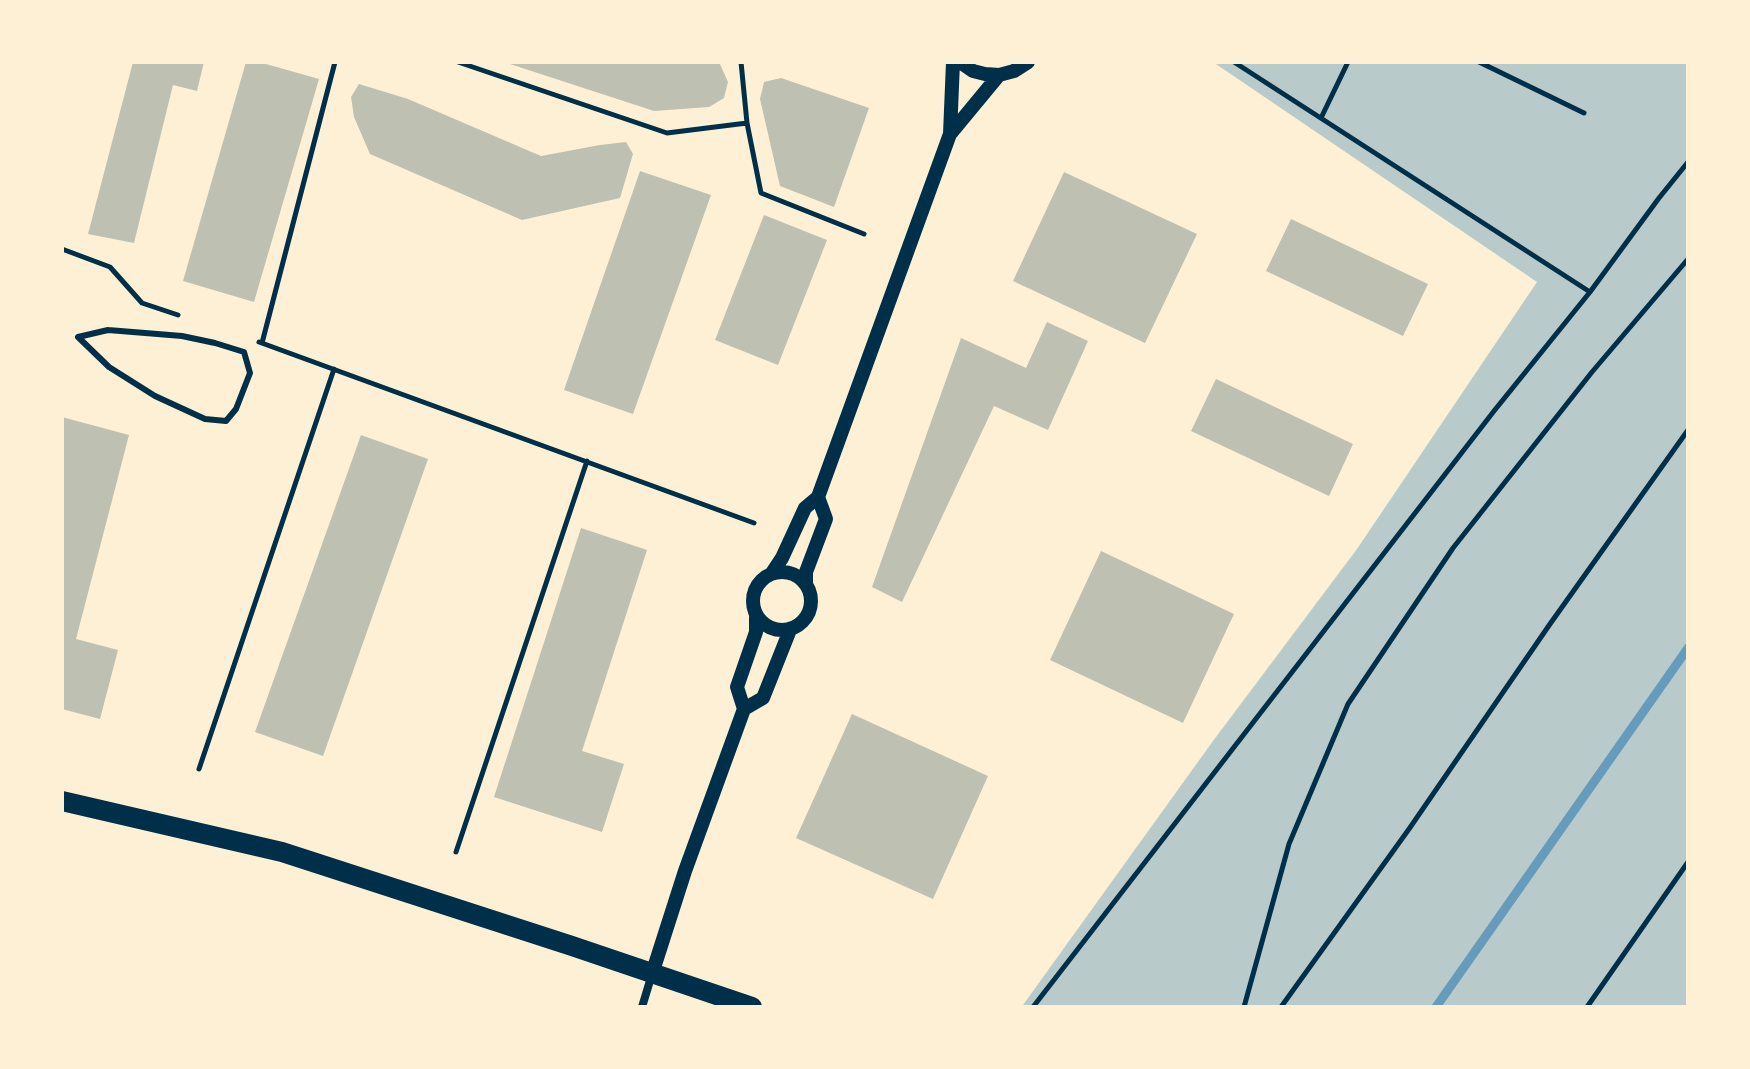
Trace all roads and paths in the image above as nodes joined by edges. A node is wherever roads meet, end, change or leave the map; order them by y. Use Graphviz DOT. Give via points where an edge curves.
graph roads {
  1 [pos="335,62"];
  2 [pos="458,62"];
  3 [pos="741,62"];
  4 [pos="953,62"];
  5 [pos="960,62"];
  6 [pos="1028,62"];
  7 [pos="1234,62"];
  8 [pos="1348,62"];
  9 [pos="1479,62"];
  10 [pos="999,75"];
  11 [pos="1584,113"];
  12 [pos="1321,118"];
  13 [pos="747,123"];
  14 [pos="950,134"];
  15 [pos="1688,162"];
  16 [pos="864,234"];
  17 [pos="62,249"];
  18 [pos="1688,259"];
  19 [pos="1590,292"];
  20 [pos="187,318"];
  21 [pos="78,337"];
  22 [pos="247,338"];
  23 [pos="262,343"];
  24 [pos="334,369"];
  25 [pos="1688,430"];
  26 [pos="587,461"];
  27 [pos="818,497"];
  28 [pos="754,523"];
  29 [pos="772,573"];
  30 [pos="806,584"];
  31 [pos="756,617"];
  32 [pos="790,630"];
  33 [pos="744,709"];
  34 [pos="199,769"];
  35 [pos="62,801"];
  36 [pos="456,852"];
  37 [pos="1688,862"];
  38 [pos="652,974"];
  39 [pos="642,1007"];
  40 [pos="752,1007"];
  41 [pos="1033,1007"];
  42 [pos="1244,1007"];
  43 [pos="1281,1007"];
  44 [pos="1587,1007"];
  1 -- 23 [label="path"];
  2 -- 13 [label="path" via="667,133"];
  3 -- 13 [label="path"];
  4 -- 14 [label="street"];
  5 -- 10 [label="street" via="973,71"];
  6 -- 10 [label="street"];
  7 -- 12 [label="path"];
  8 -- 12 [label="path"];
  9 -- 11 [label="path"];
  10 -- 14 [label="street"];
  12 -- 19 [label="path"];
  13 -- 16 [label="path" via="761,193"];
  14 -- 27 [label="street"];
  15 -- 19 [label="path"];
  17 -- 20 [label="path" via="110,267 142,303"];
  18 -- 42 [label="path" via="1453,548 1348,704 1289,844"];
  19 -- 41 [label="path"];
  21 -- 21 [label="lane" via="109,367 205,419 226,421 250,373 244,352 182,336 108,330"];
  22 -- 23 [label="path"];
  23 -- 24 [label="path"];
  24 -- 26 [label="path"];
  24 -- 34 [label="path"];
  25 -- 43 [label="path"];
  26 -- 28 [label="path"];
  26 -- 36 [label="path"];
  27 -- 29 [label="street" via="805,508"];
  27 -- 30 [label="street" via="826,519"];
  29 -- 30 [label="street" via="791,573"];
  29 -- 31 [label="street" via="756,587"];
  30 -- 32 [label="street" via="810,611"];
  31 -- 32 [label="street" via="771,629"];
  31 -- 33 [label="street" via="737,687"];
  32 -- 33 [label="street" via="763,698"];
  33 -- 38 [label="street"];
  35 -- 38 [label="main road" via="282,852"];
  37 -- 44 [label="path"];
  38 -- 39 [label="street"];
  38 -- 40 [label="main road"];
}
